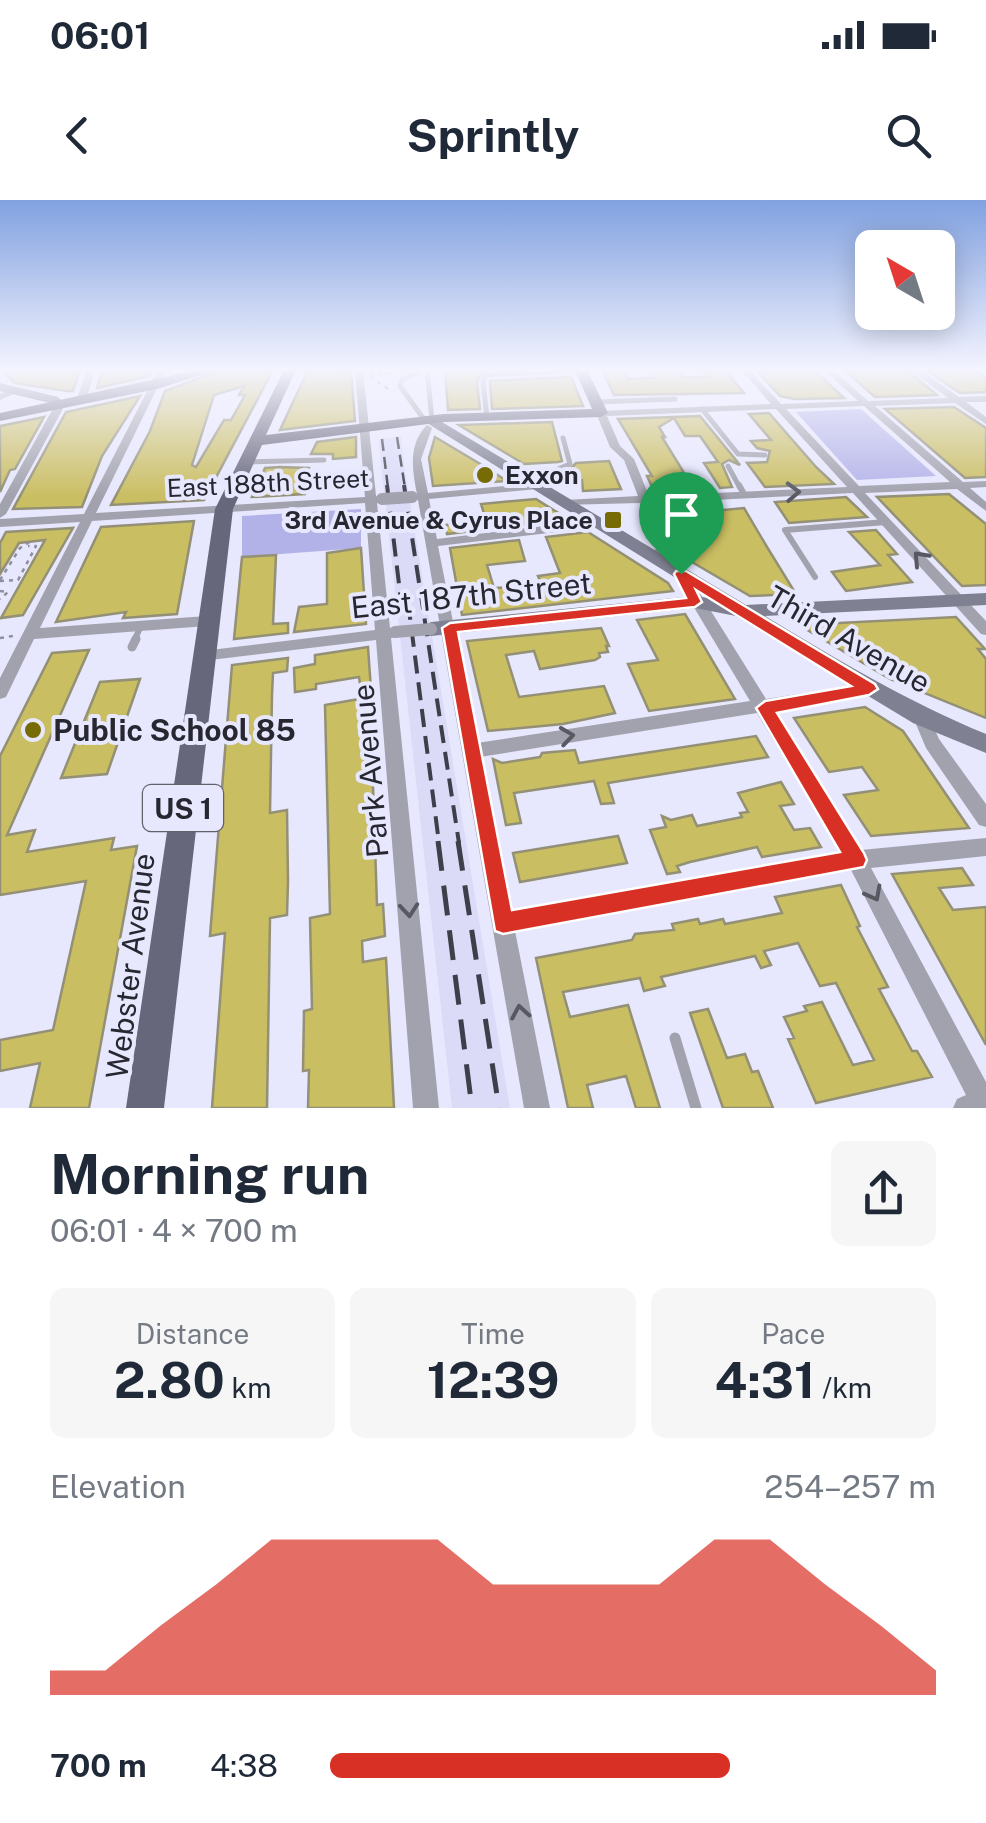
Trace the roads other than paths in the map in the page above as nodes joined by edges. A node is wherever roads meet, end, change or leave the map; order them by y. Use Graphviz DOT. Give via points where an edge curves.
graph roads {
  1 [pos="56,412"];
  2 [pos="143,412"];
  3 [pos="270,412"];
  4 [pos="365,412"];
  5 [pos="420,412"];
  6 [pos="429,412"];
  7 [pos="525,412"];
  8 [pos="601,412"];
  9 [pos="705,412"];
  10 [pos="786,412"];
  11 [pos="877,412"];
  12 [pos="498,414"];
  13 [pos="429,425"];
  14 [pos="366,430"];
  15 [pos="563,438"];
  16 [pos="257,441"];
  17 [pos="765,455"];
  18 [pos="324,460"];
  19 [pos="247,462"];
  20 [pos="346,466"];
  21 [pos="728,466"];
  22 [pos="370,474"];
  23 [pos="346,476"];
  24 [pos="319,478"];
  25 [pos="986,484"];
  26 [pos="960,485"];
  27 [pos="538,486"];
  28 [pos="856,490"];
  29 [pos="744,494"];
  30 [pos="418,497"];
  31 [pos="644,498"];
  32 [pos="378,499"];
  33 [pos="566,503"];
  34 [pos="224,508"];
  35 [pos="986,508"];
  36 [pos="0,514"];
  37 [pos="92,516"];
  38 [pos="886,522"];
  39 [pos="0,523"];
  40 [pos="600,524"];
  41 [pos="432,543"];
  42 [pos="653,556"];
  43 [pos="681,574"];
  44 [pos="815,578"];
  45 [pos="986,599"];
  46 [pos="959,600"];
  47 [pos="695,602"];
  48 [pos="742,611"];
  49 [pos="207,621"];
  50 [pos="140,628"];
  51 [pos="440,628"];
  52 [pos="986,630"];
  53 [pos="390,633"];
  54 [pos="24,635"];
  55 [pos="132,647"];
  56 [pos="202,656"];
  57 [pos="869,689"];
  58 [pos="0,693"];
  59 [pos="765,708"];
  60 [pos="921,717"];
  61 [pos="986,744"];
  62 [pos="470,751"];
  63 [pos="986,819"];
  64 [pos="986,847"];
  65 [pos="856,860"];
  66 [pos="503,923"];
  67 [pos="675,1038"];
  68 [pos="980,1106"];
  69 [pos="146,1108"];
  70 [pos="426,1108"];
  71 [pos="538,1108"];
  72 [pos="696,1108"];
  1 -- 36 [label="street"];
  2 -- 37 [label="street"];
  3 -- 16 [label="main road, Webster Avenue / US 1"];
  4 -- 14 [label="street, Park Avenue"];
  5 -- 13 [label="lane, Third Avenue"];
  6 -- 13 [label="lane"];
  7 -- 12 [label="main road"];
  8 -- 31 [label="street"];
  9 -- 17 [label="lane" via="738,454"];
  10 -- 28 [label="street"];
  11 -- 26 [label="street"];
  12 -- 13 [label="main road"];
  13 -- 14 [label="main road"];
  13 -- 27 [label="main road, Third Avenue"];
  13 -- 30 [label="street" via="416,459"];
  14 -- 16 [label="main road"];
  14 -- 22 [label="street, Park Avenue"];
  15 -- 27 [label="lane" via="570,464"];
  16 -- 19 [label="main road, Webster Avenue / US 1"];
  18 -- 19 [label="lane"];
  19 -- 34 [label="main road, Webster Avenue / US 1"];
  20 -- 23 [label="lane"];
  21 -- 29 [label="lane"];
  22 -- 23 [label="lane"];
  22 -- 32 [label="street, Park Avenue"];
  23 -- 24 [label="lane"];
  25 -- 26 [label="street"];
  26 -- 28 [label="street"];
  26 -- 35 [label="street"];
  27 -- 30 [label="street, East 188th Street"];
  27 -- 33 [label="main road, Third Avenue"];
  29 -- 28 [label="street, one-way"];
  28 -- 38 [label="street"];
  29 -- 31 [label="street"];
  30 -- 32 [label="street, East 188th Street, bridge"];
  30 -- 41 [label="street"];
  31 -- 33 [label="street"];
  31 -- 42 [label="street" via="664,548"];
  32 -- 34 [label="street, East 188th Street"];
  32 -- 53 [label="street, Park Avenue"];
  33 -- 40 [label="main road, Third Avenue"];
  34 -- 37 [label="street, East 188th Street"];
  34 -- 49 [label="main road, Webster Avenue / US 1"];
  37 -- 39 [label="street, East 188th Street"];
  37 -- 54 [label="street"];
  38 -- 44 [label="lane" via="785,530"];
  46 -- 38 [label="street, one-way"];
  40 -- 41 [label="street"];
  40 -- 42 [label="main road, Third Avenue"];
  41 -- 51 [label="street"];
  42 -- 43 [label="main road, Third Avenue"];
  43 -- 47 [label="street"];
  43 -- 48 [label="main road, Third Avenue"];
  45 -- 46 [label="main road, East 187th Street"];
  46 -- 48 [label="main road, East 187th Street"];
  46 -- 52 [label="street"];
  47 -- 48 [label="main road, East 187th Street"];
  47 -- 51 [label="main road, East 187th Street"];
  47 -- 59 [label="street"];
  48 -- 57 [label="main road, Third Avenue"];
  49 -- 50 [label="street"];
  49 -- 56 [label="main road, Webster Avenue / US 1"];
  50 -- 54 [label="street"];
  50 -- 55 [label="lane"];
  51 -- 53 [label="street, East 187th Street, bridge"];
  51 -- 62 [label="street"];
  53 -- 56 [label="street, East 187th Street"];
  53 -- 70 [label="street, Park Avenue, one-way"];
  54 -- 58 [label="street"];
  56 -- 69 [label="main road, Webster Avenue / US 1"];
  57 -- 59 [label="street"];
  57 -- 60 [label="main road, Third Avenue"];
  62 -- 59 [label="street, one-way"];
  59 -- 65 [label="street"];
  60 -- 61 [label="main road, Third Avenue"];
  60 -- 63 [label="street" via="932,744"];
  62 -- 66 [label="street"];
  64 -- 65 [label="street"];
  65 -- 66 [label="street"];
  65 -- 68 [label="street, one-way"];
  71 -- 66 [label="street, one-way"];
  67 -- 72 [label="lane"];
}
